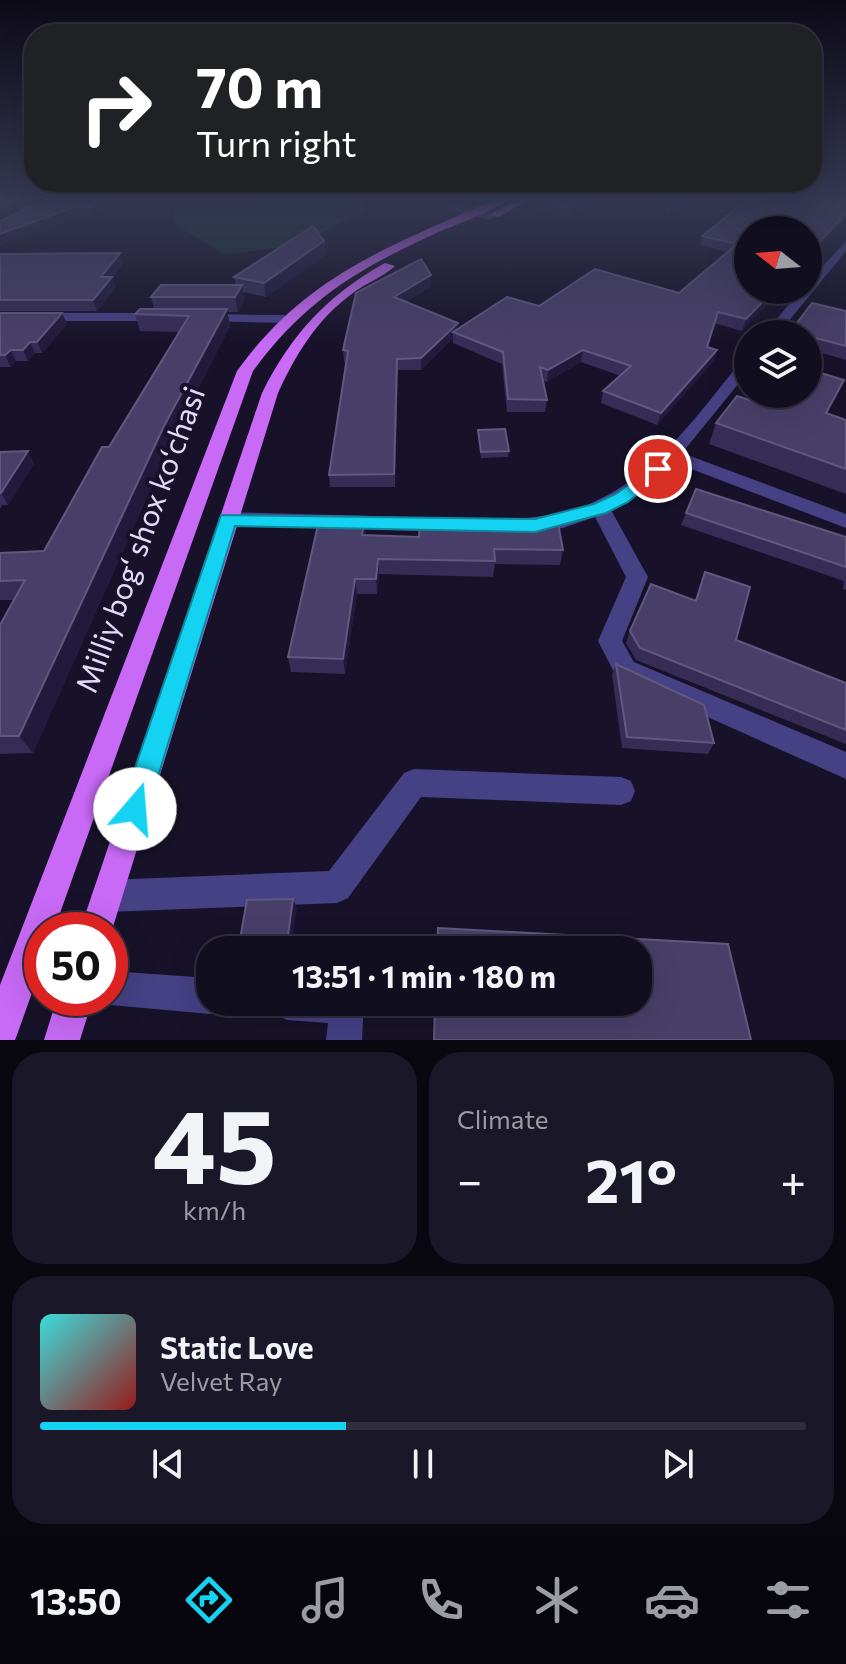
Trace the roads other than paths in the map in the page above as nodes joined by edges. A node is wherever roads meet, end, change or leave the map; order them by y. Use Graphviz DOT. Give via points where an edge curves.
graph roads {
  1 [pos="403,248"];
  2 [pos="422,248"];
  3 [pos="843,248"];
  4 [pos="825,269"];
  5 [pos="822,273"];
  6 [pos="846,273"];
  7 [pos="796,304"];
  8 [pos="0,317"];
  9 [pos="284,319"];
  10 [pos="783,320"];
  11 [pos="734,379"];
  12 [pos="670,455"];
  13 [pos="600,509"];
  14 [pos="228,519"];
  15 [pos="846,521"];
  16 [pos="463,525"];
  17 [pos="510,526"];
  18 [pos="846,766"];
  19 [pos="621,791"];
  20 [pos="107,896"];
  21 [pos="102,912"];
  22 [pos="128,989"];
  23 [pos="196,995"];
  24 [pos="69,1016"];
  25 [pos="347,1016"];
  26 [pos="0,1032"];
  27 [pos="62,1040"];
  28 [pos="344,1040"];
  1 -- 9 [label="main road, Milliy bog‘ shox ko‘chasi" via="321,288"];
  2 -- 14 [label="main road, Milliy bog‘ shox ko‘chasi" via="339,296 290,351 270,393"];
  3 -- 4 [label="street"];
  4 -- 5 [label="street"];
  4 -- 6 [label="street"];
  7 -- 10 [label="street"];
  8 -- 9 [label="street"];
  9 -- 26 [label="main road, Milliy bog‘ shox ko‘chasi" via="235,392"];
  11 -- 12 [label="street"];
  12 -- 13 [label="street" via="642,484"];
  12 -- 15 [label="street"];
  13 -- 17 [label="street" via="557,522"];
  13 -- 18 [label="street" via="637,577 610,641 625,669"];
  14 -- 16 [label="street"];
  14 -- 20 [label="main road, Milliy bog‘ shox ko‘chasi"];
  19 -- 20 [label="street" via="414,783 337,887"];
  20 -- 21 [label="main road, Milliy bog‘ shox ko‘chasi"];
  22 -- 23 [label="street"];
  24 -- 27 [label="main road"];
  25 -- 28 [label="street"];
}
